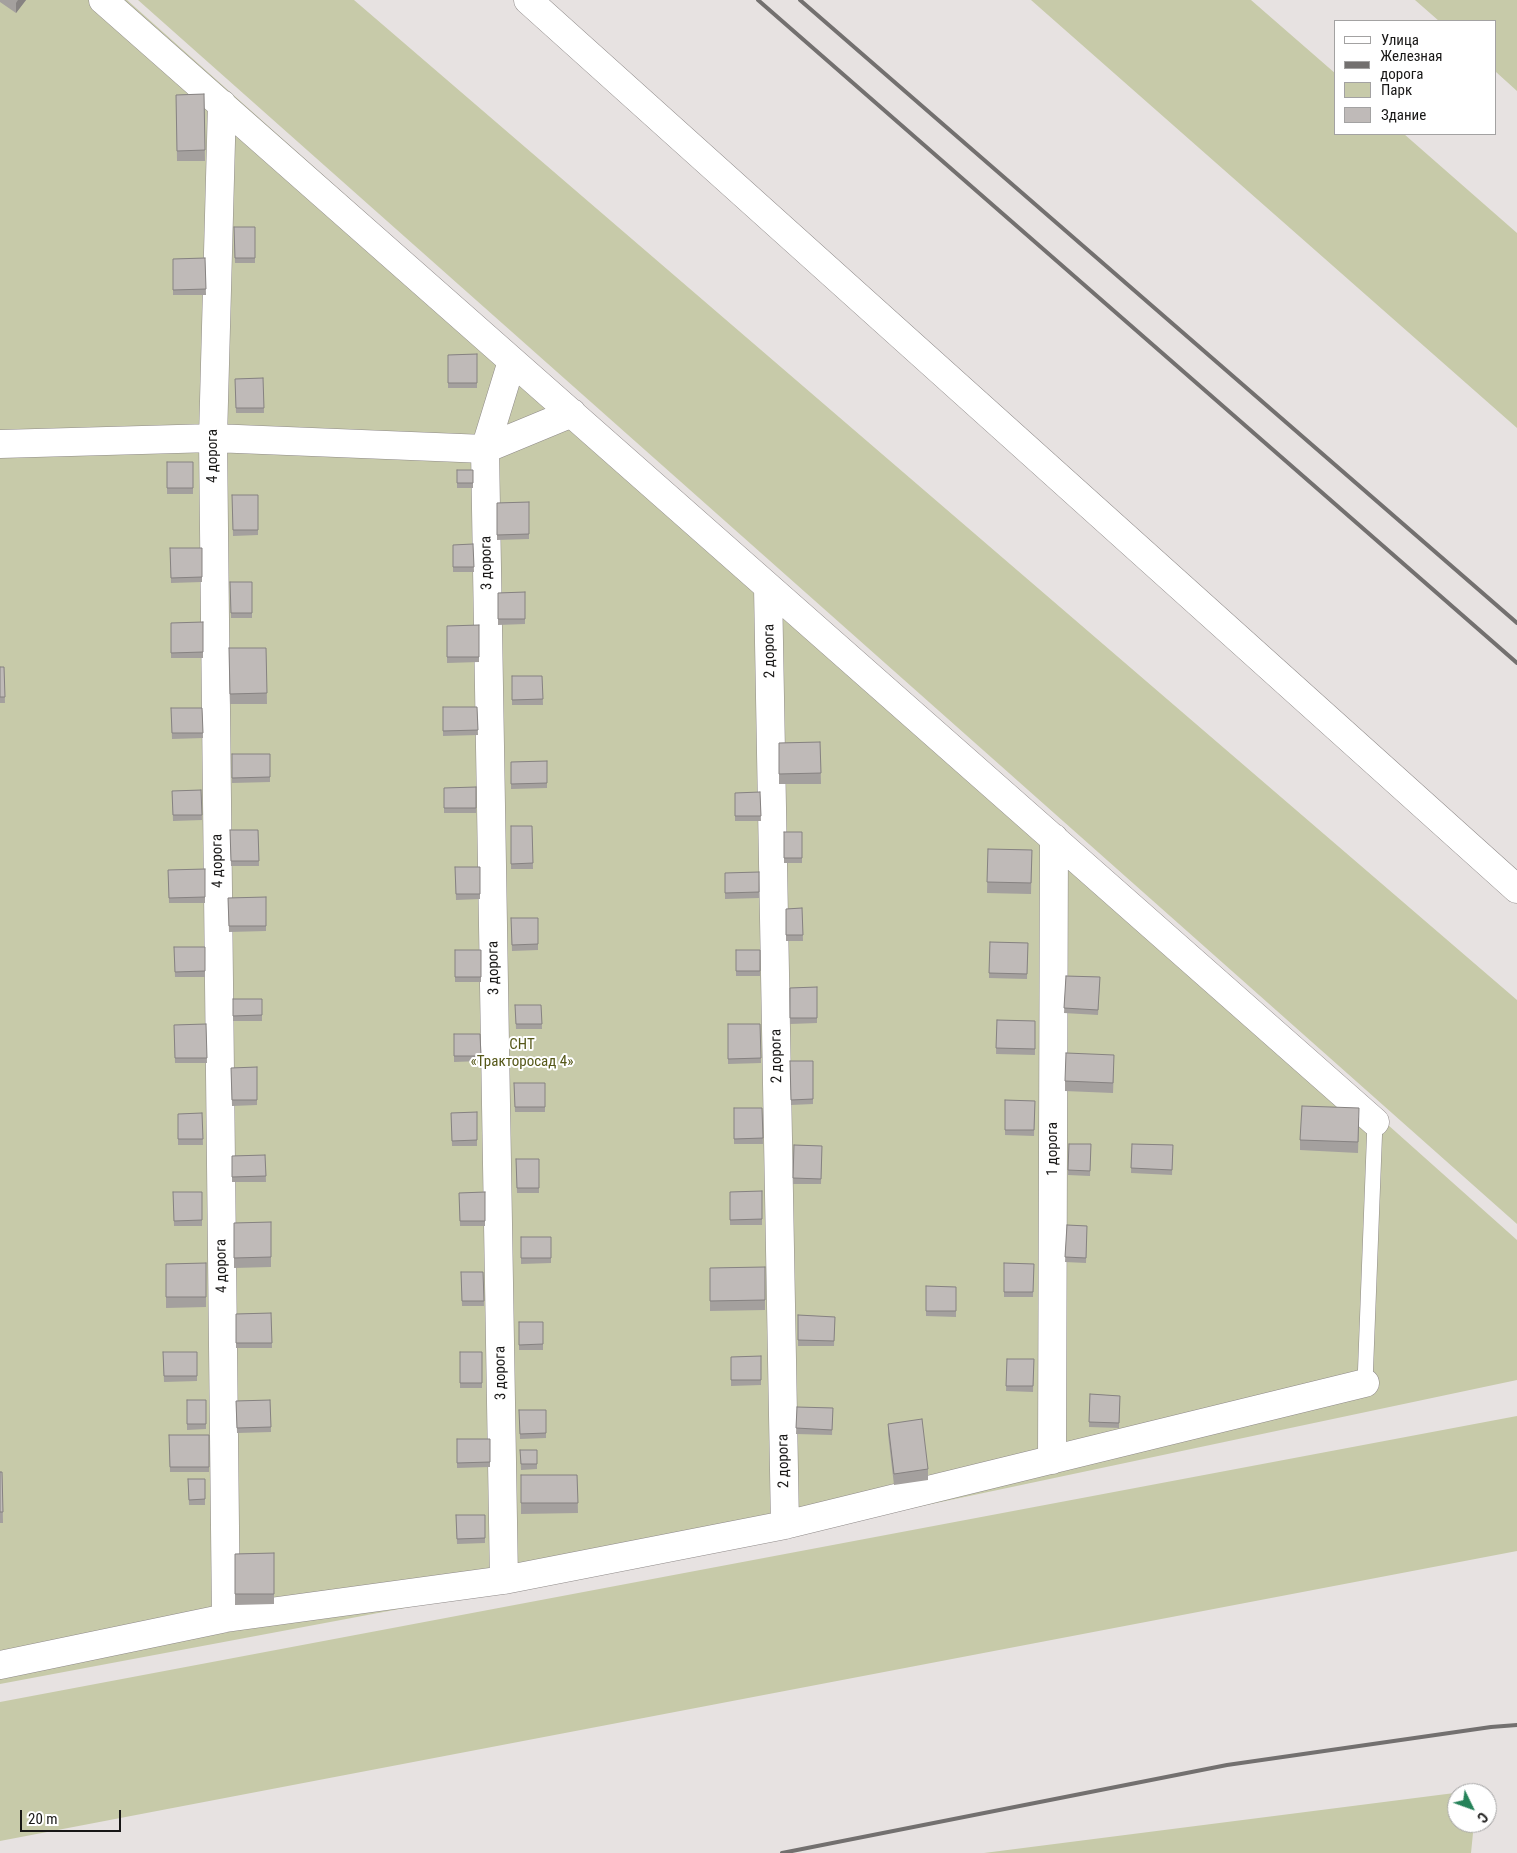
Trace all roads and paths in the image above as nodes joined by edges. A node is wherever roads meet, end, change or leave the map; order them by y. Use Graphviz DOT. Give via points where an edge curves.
graph roads {
  1 [pos="104,0"];
  2 [pos="528,0"];
  3 [pos="222,104"];
  4 [pos="512,361"];
  5 [pos="572,413"];
  6 [pos="213,438"];
  7 [pos="0,444"];
  8 [pos="485,449"];
  9 [pos="768,587"];
  10 [pos="1054,838"];
  11 [pos="1517,889"];
  12 [pos="1375,1122"];
  13 [pos="1365,1383"];
  14 [pos="1052,1460"];
  15 [pos="785,1525"];
  16 [pos="504,1580"];
  17 [pos="226,1618"];
  18 [pos="0,1665"];
  1 -- 3 [label="street"];
  2 -- 11 [label="street"];
  3 -- 4 [label="street"];
  3 -- 6 [label="street, 4 дорога"];
  4 -- 5 [label="street"];
  4 -- 8 [label="street, 3 дорога"];
  5 -- 8 [label="street"];
  5 -- 9 [label="street"];
  6 -- 7 [label="street"];
  6 -- 8 [label="street"];
  6 -- 17 [label="street, 4 дорога"];
  8 -- 16 [label="street, 3 дорога"];
  9 -- 10 [label="street"];
  9 -- 15 [label="street, 2 дорога"];
  10 -- 12 [label="street"];
  10 -- 14 [label="street, 1 дорога"];
  12 -- 13 [label="lane"];
  13 -- 14 [label="street"];
  14 -- 15 [label="street"];
  15 -- 16 [label="street"];
  16 -- 17 [label="street"];
  17 -- 18 [label="street"];
}
